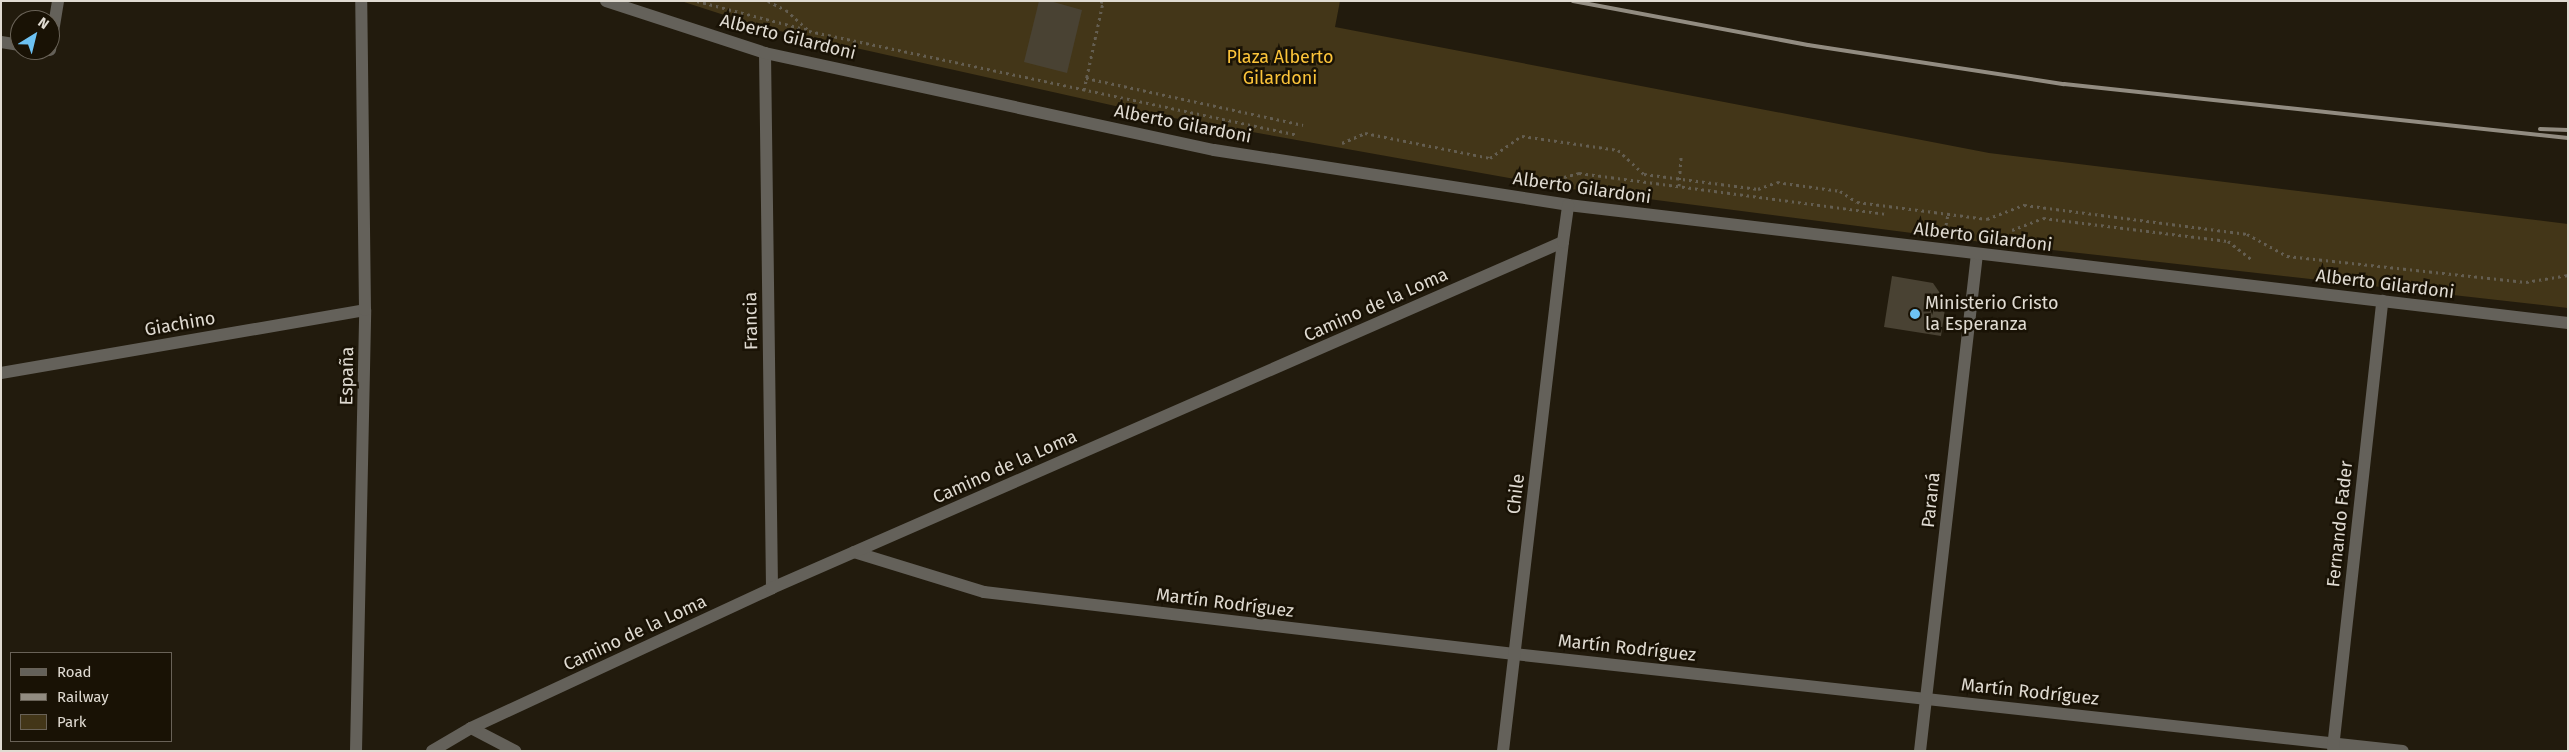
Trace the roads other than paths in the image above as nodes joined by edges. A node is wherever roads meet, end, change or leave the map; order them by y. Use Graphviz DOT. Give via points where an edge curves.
graph roads {
  1 [pos="361,1"];
  2 [pos="606,1"];
  3 [pos="765,53"];
  4 [pos="1568,205"];
  5 [pos="1563,242"];
  6 [pos="1977,254"];
  7 [pos="2382,301"];
  8 [pos="366,310"];
  9 [pos="2568,322"];
  10 [pos="1,373"];
  11 [pos="854,552"];
  12 [pos="772,588"];
  13 [pos="1514,654"];
  14 [pos="1926,698"];
  15 [pos="471,728"];
  16 [pos="2334,746"];
  17 [pos="356,751"];
  18 [pos="432,751"];
  19 [pos="515,751"];
  20 [pos="1503,751"];
  21 [pos="1920,751"];
  22 [pos="2403,751"];
  1 -- 8 [label="street, España"];
  2 -- 3 [label="street, Alberto Gilardoni"];
  3 -- 4 [label="street, Alberto Gilardoni" via="1214,150"];
  3 -- 12 [label="street, Francia"];
  4 -- 5 [label="street"];
  4 -- 6 [label="street, Alberto Gilardoni"];
  5 -- 11 [label="street, Camino de la Loma"];
  5 -- 13 [label="street, Chile"];
  6 -- 7 [label="street, Alberto Gilardoni"];
  6 -- 14 [label="street, Paraná"];
  7 -- 9 [label="street, Alberto Gilardoni"];
  7 -- 16 [label="street, Fernando Fader"];
  8 -- 10 [label="street, Giachino"];
  8 -- 17 [label="street, España"];
  11 -- 12 [label="street, Camino de la Loma"];
  11 -- 13 [label="street, Martín Rodríguez" via="984,592"];
  12 -- 15 [label="street, Camino de la Loma"];
  13 -- 14 [label="street, Martín Rodríguez"];
  13 -- 20 [label="street, Chile"];
  14 -- 16 [label="street, Martín Rodríguez"];
  14 -- 21 [label="street, Paraná"];
  15 -- 18 [label="street, Camino de la Loma"];
  15 -- 19 [label="street"];
  16 -- 22 [label="street, Martín Rodríguez"];
}
